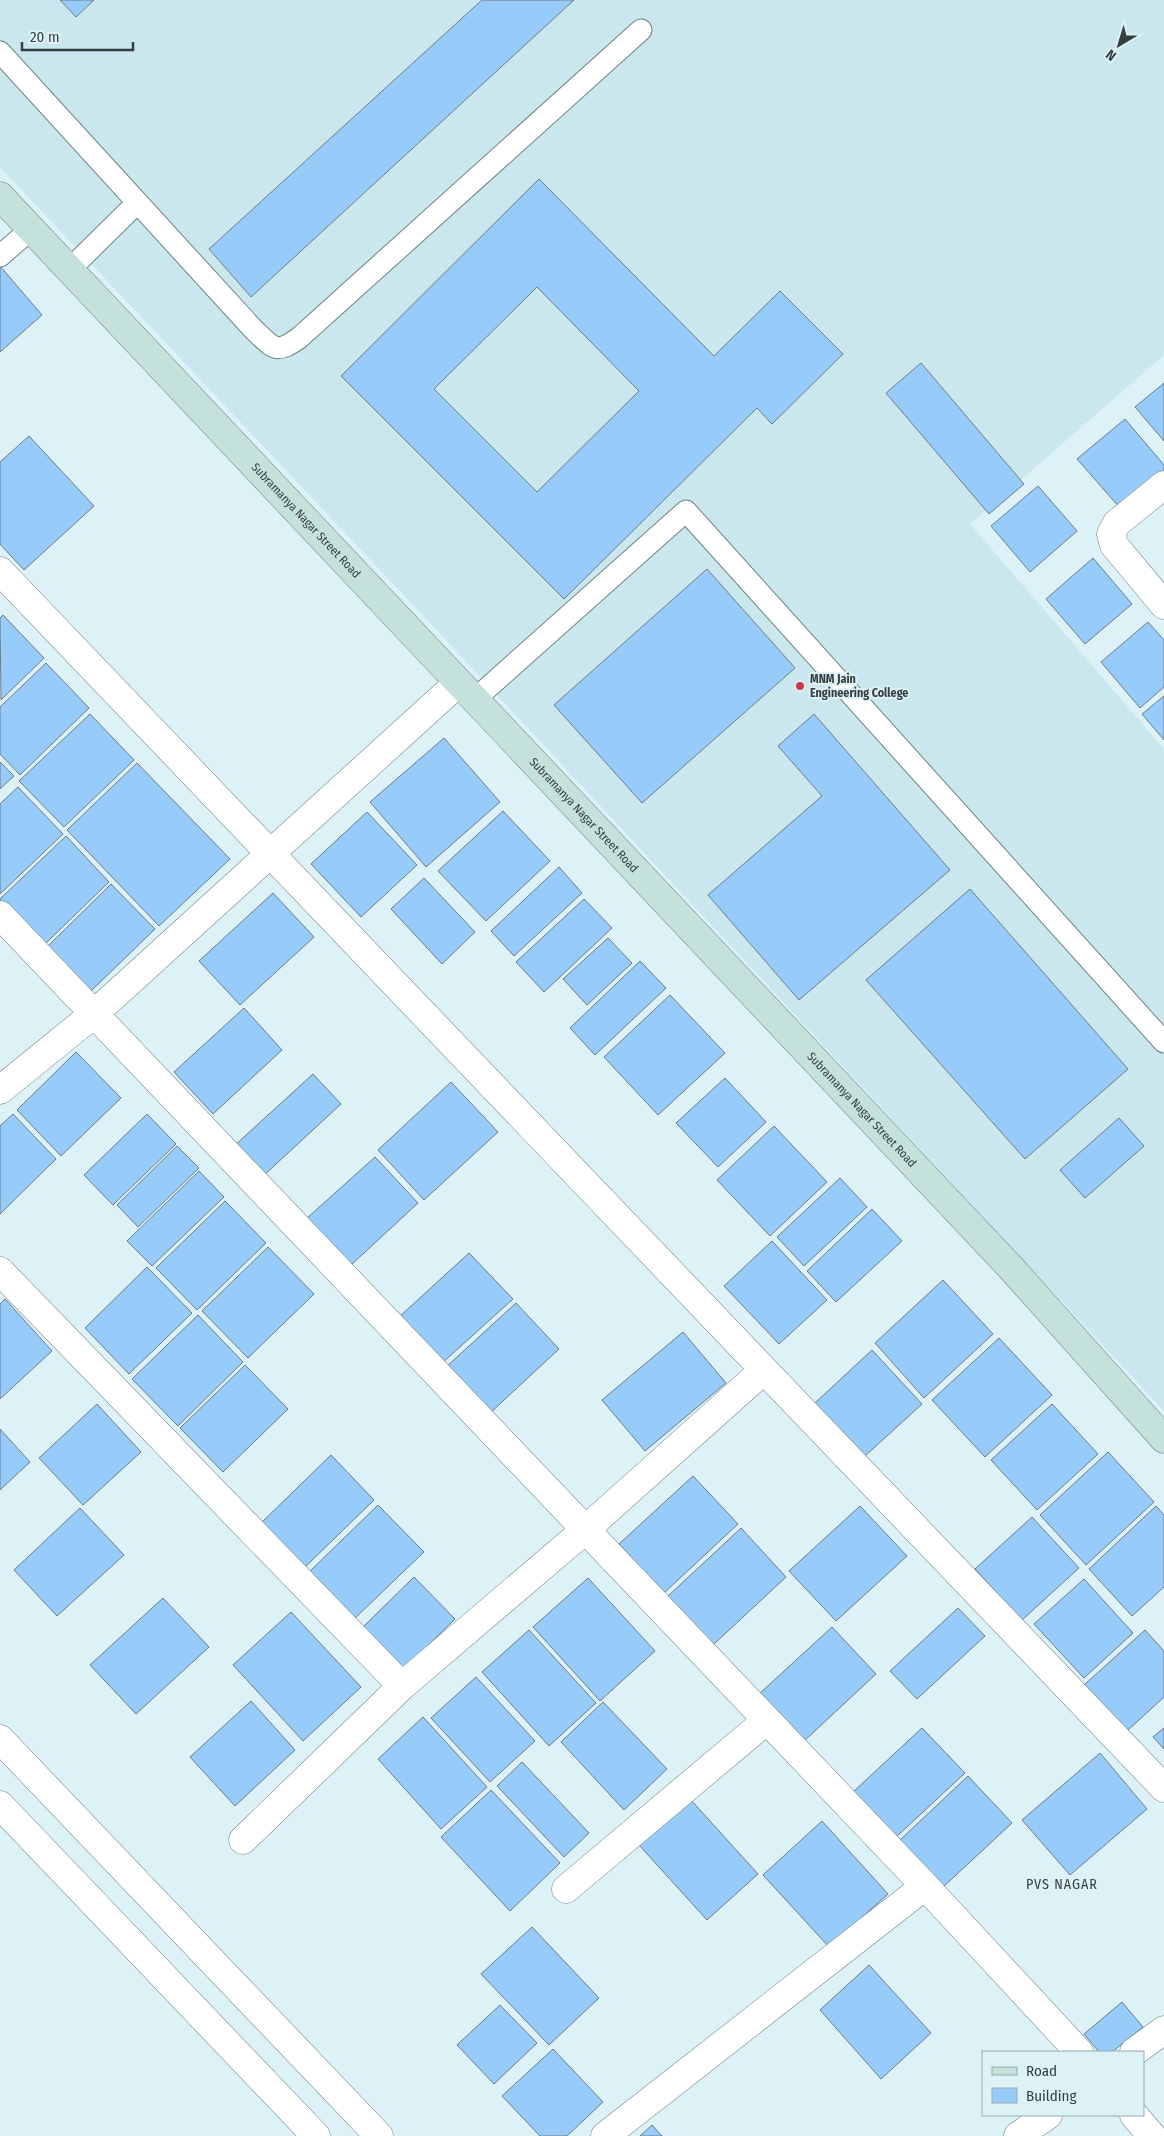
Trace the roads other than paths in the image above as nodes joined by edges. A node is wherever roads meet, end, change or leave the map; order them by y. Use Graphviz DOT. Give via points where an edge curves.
graph roads {
  1 [pos="641,30"];
  2 [pos="0,52"];
  3 [pos="0,196"];
  4 [pos="137,203"];
  5 [pos="31,229"];
  6 [pos="0,256"];
  7 [pos="70,269"];
  8 [pos="1164,485"];
  9 [pos="0,571"];
  10 [pos="1164,605"];
  11 [pos="466,692"];
  12 [pos="270,854"];
  13 [pos="0,915"];
  14 [pos="95,1013"];
  15 [pos="1164,1042"];
  16 [pos="0,1090"];
  17 [pos="0,1271"];
  18 [pos="764,1370"];
  19 [pos="1164,1439"];
  20 [pos="585,1530"];
  21 [pos="402,1686"];
  22 [pos="767,1720"];
  23 [pos="0,1739"];
  24 [pos="1164,1788"];
  25 [pos="0,1805"];
  26 [pos="242,1840"];
  27 [pos="925,1886"];
  28 [pos="566,1889"];
  29 [pos="1164,2030"];
  30 [pos="1078,2051"];
  31 [pos="1135,2051"];
  32 [pos="1047,2116"];
  33 [pos="1135,2116"];
  34 [pos="316,2136"];
  35 [pos="379,2136"];
  36 [pos="605,2136"];
  37 [pos="1018,2136"];
  38 [pos="1152,2136"];
  1 -- 4 [label="lane" via="285,348 272,347 254,330"];
  2 -- 4 [label="lane"];
  3 -- 5 [label="street, Subramanya Nagar Street Road"];
  4 -- 7 [label="lane"];
  5 -- 6 [label="lane"];
  5 -- 7 [label="street, Subramanya Nagar Street Road"];
  7 -- 11 [label="street, Subramanya Nagar Street Road"];
  8 -- 10 [label="street" via="1117,524 1111,534 1114,545"];
  9 -- 12 [label="street"];
  11 -- 12 [label="street"];
  11 -- 15 [label="lane" via="686,511"];
  11 -- 19 [label="street, Subramanya Nagar Street Road" via="1012,1269"];
  12 -- 14 [label="street"];
  12 -- 18 [label="street"];
  13 -- 14 [label="street"];
  14 -- 16 [label="street"];
  14 -- 20 [label="street"];
  17 -- 21 [label="street"];
  18 -- 20 [label="street"];
  18 -- 24 [label="street"];
  20 -- 21 [label="street"];
  20 -- 22 [label="street"];
  21 -- 26 [label="street"];
  22 -- 27 [label="street"];
  22 -- 28 [label="street"];
  23 -- 35 [label="street"];
  25 -- 34 [label="street"];
  27 -- 30 [label="street"];
  27 -- 36 [label="street"];
  29 -- 31 [label="street"];
  32 -- 37 [label="street"];
  33 -- 38 [label="street"];
}
